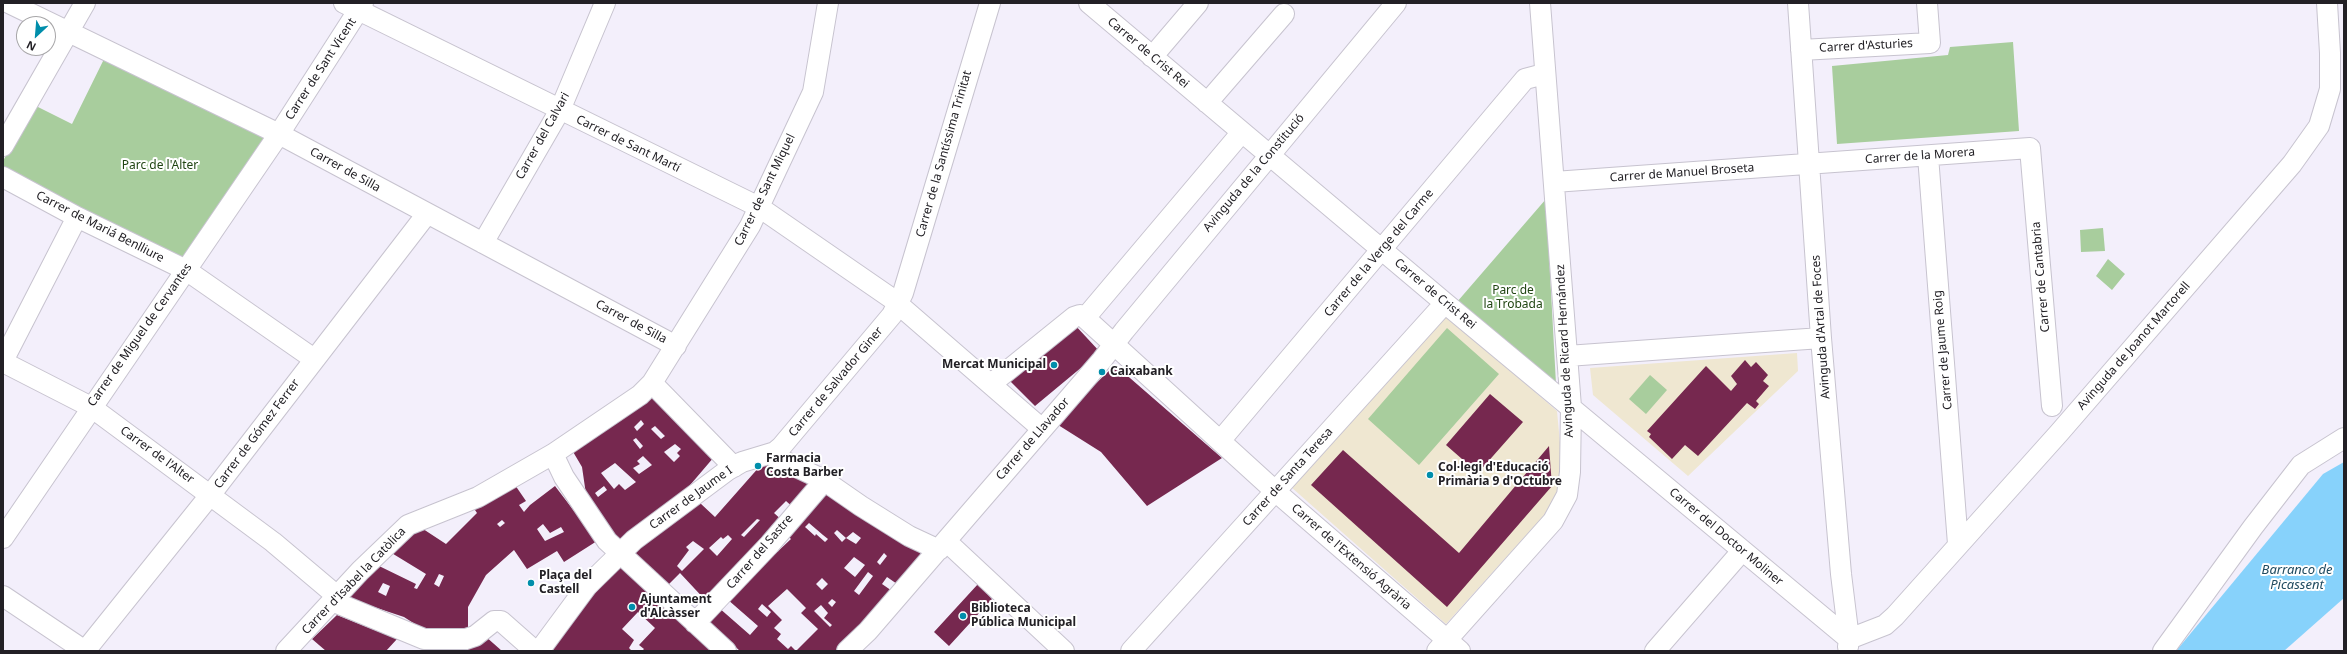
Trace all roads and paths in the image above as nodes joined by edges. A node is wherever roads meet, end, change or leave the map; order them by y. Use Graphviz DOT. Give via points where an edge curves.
graph roads {
  1 [pos="8,3"];
  2 [pos="85,3"];
  3 [pos="605,3"];
  4 [pos="828,3"];
  5 [pos="990,3"];
  6 [pos="1089,3"];
  7 [pos="1198,3"];
  8 [pos="1396,3"];
  9 [pos="1540,3"];
  10 [pos="1798,3"];
  11 [pos="1927,3"];
  12 [pos="2327,3"];
  13 [pos="355,5"];
  14 [pos="1284,14"];
  15 [pos="69,32"];
  16 [pos="1801,50"];
  17 [pos="1152,57"];
  18 [pos="1544,74"];
  19 [pos="1207,103"];
  20 [pos="560,110"];
  21 [pos="1242,132"];
  22 [pos="278,134"];
  23 [pos="3,146"];
  24 [pos="2030,148"];
  25 [pos="1269,155"];
  26 [pos="1928,156"];
  27 [pos="1810,164"];
  28 [pos="3,177"];
  29 [pos="1554,182"];
  30 [pos="759,207"];
  31 [pos="426,215"];
  32 [pos="77,217"];
  33 [pos="483,243"];
  34 [pos="1382,250"];
  35 [pos="186,270"];
  36 [pos="1444,303"];
  37 [pos="899,305"];
  38 [pos="1085,318"];
  39 [pos="1821,338"];
  40 [pos="1113,345"];
  41 [pos="676,346"];
  42 [pos="1567,356"];
  43 [pos="314,359"];
  44 [pos="3,361"];
  45 [pos="652,384"];
  46 [pos="991,384"];
  47 [pos="2052,406"];
  48 [pos="91,407"];
  49 [pos="1571,407"];
  50 [pos="1041,428"];
  51 [pos="1604,434"];
  52 [pos="2344,438"];
  53 [pos="1220,441"];
  54 [pos="1570,446"];
  55 [pos="553,454"];
  56 [pos="769,454"];
  57 [pos="734,467"];
  58 [pos="824,481"];
  59 [pos="1275,491"];
  60 [pos="211,494"];
  61 [pos="3,538"];
  62 [pos="1958,544"];
  63 [pos="942,545"];
  64 [pos="1742,551"];
  65 [pos="618,554"];
  66 [pos="3,596"];
  67 [pos="335,599"];
  68 [pos="695,623"];
  69 [pos="1848,645"];
  70 [pos="1448,647"];
  71 [pos="85,651"];
  72 [pos="286,651"];
  73 [pos="535,651"];
  74 [pos="539,651"];
  75 [pos="726,651"];
  76 [pos="847,651"];
  77 [pos="1064,651"];
  78 [pos="1131,651"];
  79 [pos="1655,651"];
  80 [pos="2163,651"];
  1 -- 15 [label="street, Carrer de Silla"];
  2 -- 15 [label="street"];
  3 -- 20 [label="street, Carrer del Calvari"];
  4 -- 30 [label="street, Carrer de Sant Miquel" via="813,92"];
  5 -- 37 [label="street, Carrer de la Santíssima Trinitat"];
  6 -- 17 [label="street, Carrer de Crist Rei"];
  7 -- 17 [label="street"];
  8 -- 25 [label="street, Avinguda de la Constitució"];
  9 -- 18 [label="street, Avinguda de Ricard Hernández"];
  10 -- 16 [label="street, Avinguda d'Artal de Foces"];
  11 -- 16 [label="street, Carrer d'Asturies" via="1930,43"];
  12 -- 62 [label="street, Avinguda de Joanot Martorell" via="2330,89 2319,126 2292,164 2059,433"];
  13 -- 20 [label="street, Carrer de Sant Martí"];
  13 -- 22 [label="street, Carrer de Sant Vicent"];
  14 -- 19 [label="street"];
  15 -- 22 [label="street, Carrer de Silla"];
  15 -- 23 [label="street"];
  16 -- 27 [label="street, Avinguda d'Artal de Foces"];
  17 -- 19 [label="street, Carrer de Crist Rei"];
  18 -- 29 [label="street, Avinguda de Ricard Hernández"];
  18 -- 34 [label="street, Carrer de la Verge del Carme" via="1525,79"];
  19 -- 21 [label="street, Carrer de Crist Rei"];
  20 -- 30 [label="street, Carrer de Sant Martí"];
  20 -- 33 [label="street, Carrer del Calvari"];
  21 -- 25 [label="street, Carrer de Crist Rei"];
  21 -- 38 [label="street"];
  22 -- 31 [label="street, Carrer de Silla"];
  22 -- 35 [label="street, Carrer de Miguel de Cervantes"];
  24 -- 26 [label="street, Carrer de la Morera"];
  24 -- 47 [label="street, Carrer de Cantabria"];
  25 -- 34 [label="street, Carrer de Crist Rei"];
  25 -- 40 [label="street, Avinguda de la Constitució"];
  26 -- 27 [label="street, Carrer de la Morera"];
  26 -- 62 [label="street, Carrer de Jaume Roig"];
  27 -- 29 [label="street, Carrer de Manuel Broseta"];
  27 -- 39 [label="street, Avinguda d'Artal de Foces"];
  28 -- 32 [label="street, Carrer de Mariá Benlliure"];
  29 -- 42 [label="street, Avinguda de Ricard Hernández"];
  30 -- 37 [label="street, Carrer de Sant Martí"];
  30 -- 41 [label="street, Carrer de Sant Miquel" via="750,226"];
  31 -- 33 [label="street, Carrer de Silla"];
  31 -- 43 [label="street, Carrer de Gómez Ferrer"];
  32 -- 35 [label="street, Carrer de Mariá Benlliure"];
  32 -- 44 [label="street"];
  33 -- 41 [label="street, Carrer de Silla"];
  34 -- 36 [label="street, Carrer de Crist Rei"];
  34 -- 53 [label="street, Carrer de la Verge del Carme"];
  35 -- 43 [label="street, Carrer de Mariá Benlliure"];
  35 -- 48 [label="street, Carrer de Miguel de Cervantes"];
  36 -- 49 [label="street, Carrer de Crist Rei"];
  36 -- 59 [label="street, Carrer de Santa Teresa"];
  37 -- 46 [label="street, Carrer de Sant Martí"];
  37 -- 56 [label="street, Carrer de Salvador Giner" via="788,440"];
  38 -- 40 [label="street"];
  38 -- 46 [label="street" via="1080,315 1074,317"];
  39 -- 42 [label="street"];
  39 -- 69 [label="street, Avinguda d'Artal de Foces"];
  40 -- 50 [label="street, Carrer de Llavador"];
  40 -- 53 [label="street, Carrer de l'Extensió Agrària"];
  41 -- 45 [label="street, Carrer de Sant Miquel"];
  42 -- 49 [label="street, Avinguda de Ricard Hernández"];
  43 -- 60 [label="street, Carrer de Gómez Ferrer"];
  44 -- 48 [label="street, Carrer de l'Alter"];
  45 -- 55 [label="street, Carrer d'Isabel la Catòlica" via="640,395"];
  45 -- 57 [label="street"];
  46 -- 50 [label="street, Carrer de Sant Martí"];
  48 -- 60 [label="street, Carrer de l'Alter"];
  48 -- 61 [label="street, Carrer de Miguel de Cervantes"];
  49 -- 51 [label="street, Carrer del Doctor Moliner"];
  49 -- 54 [label="street, Avinguda de Ricard Hernández"];
  50 -- 63 [label="street, Carrer de Llavador"];
  51 -- 54 [label="street" via="1583,437"];
  51 -- 64 [label="street, Carrer del Doctor Moliner"];
  52 -- 80 [label="street" via="2301,465"];
  53 -- 59 [label="street, Carrer de l'Extensió Agrària"];
  54 -- 70 [label="street, Avinguda de Ricard Hernández" via="1567,495 1553,521"];
  55 -- 65 [label="street" via="586,510"];
  55 -- 67 [label="street, Carrer d'Isabel la Catòlica" via="478,497 408,525"];
  56 -- 57 [label="street, Carrer de Jaume I"];
  56 -- 58 [label="street"];
  57 -- 65 [label="street, Carrer de Jaume I" via="658,521"];
  58 -- 63 [label="street" via="909,536"];
  58 -- 68 [label="street, Carrer del Sastre" via="770,544"];
  59 -- 70 [label="street, Carrer de l'Extensió Agrària"];
  59 -- 78 [label="street, Carrer de Santa Teresa"];
  60 -- 67 [label="street, Carrer de l'Alter" via="273,542"];
  60 -- 71 [label="street, Carrer de Gómez Ferrer"];
  62 -- 69 [label="street, Avinguda de Joanot Martorell" via="1885,625"];
  63 -- 76 [label="street, Carrer de Llavador" via="868,632"];
  63 -- 77 [label="street"];
  64 -- 69 [label="street, Carrer del Doctor Moliner"];
  64 -- 79 [label="street"];
  65 -- 68 [label="street"];
  65 -- 74 [label="street" via="587,586"];
  66 -- 71 [label="street"];
  67 -- 72 [label="street, Carrer d'Isabel la Catòlica"];
  67 -- 73 [label="street, Carrer de l'Alter" via="424,639 470,638 494,621 501,621"];
  68 -- 75 [label="street"];
}
